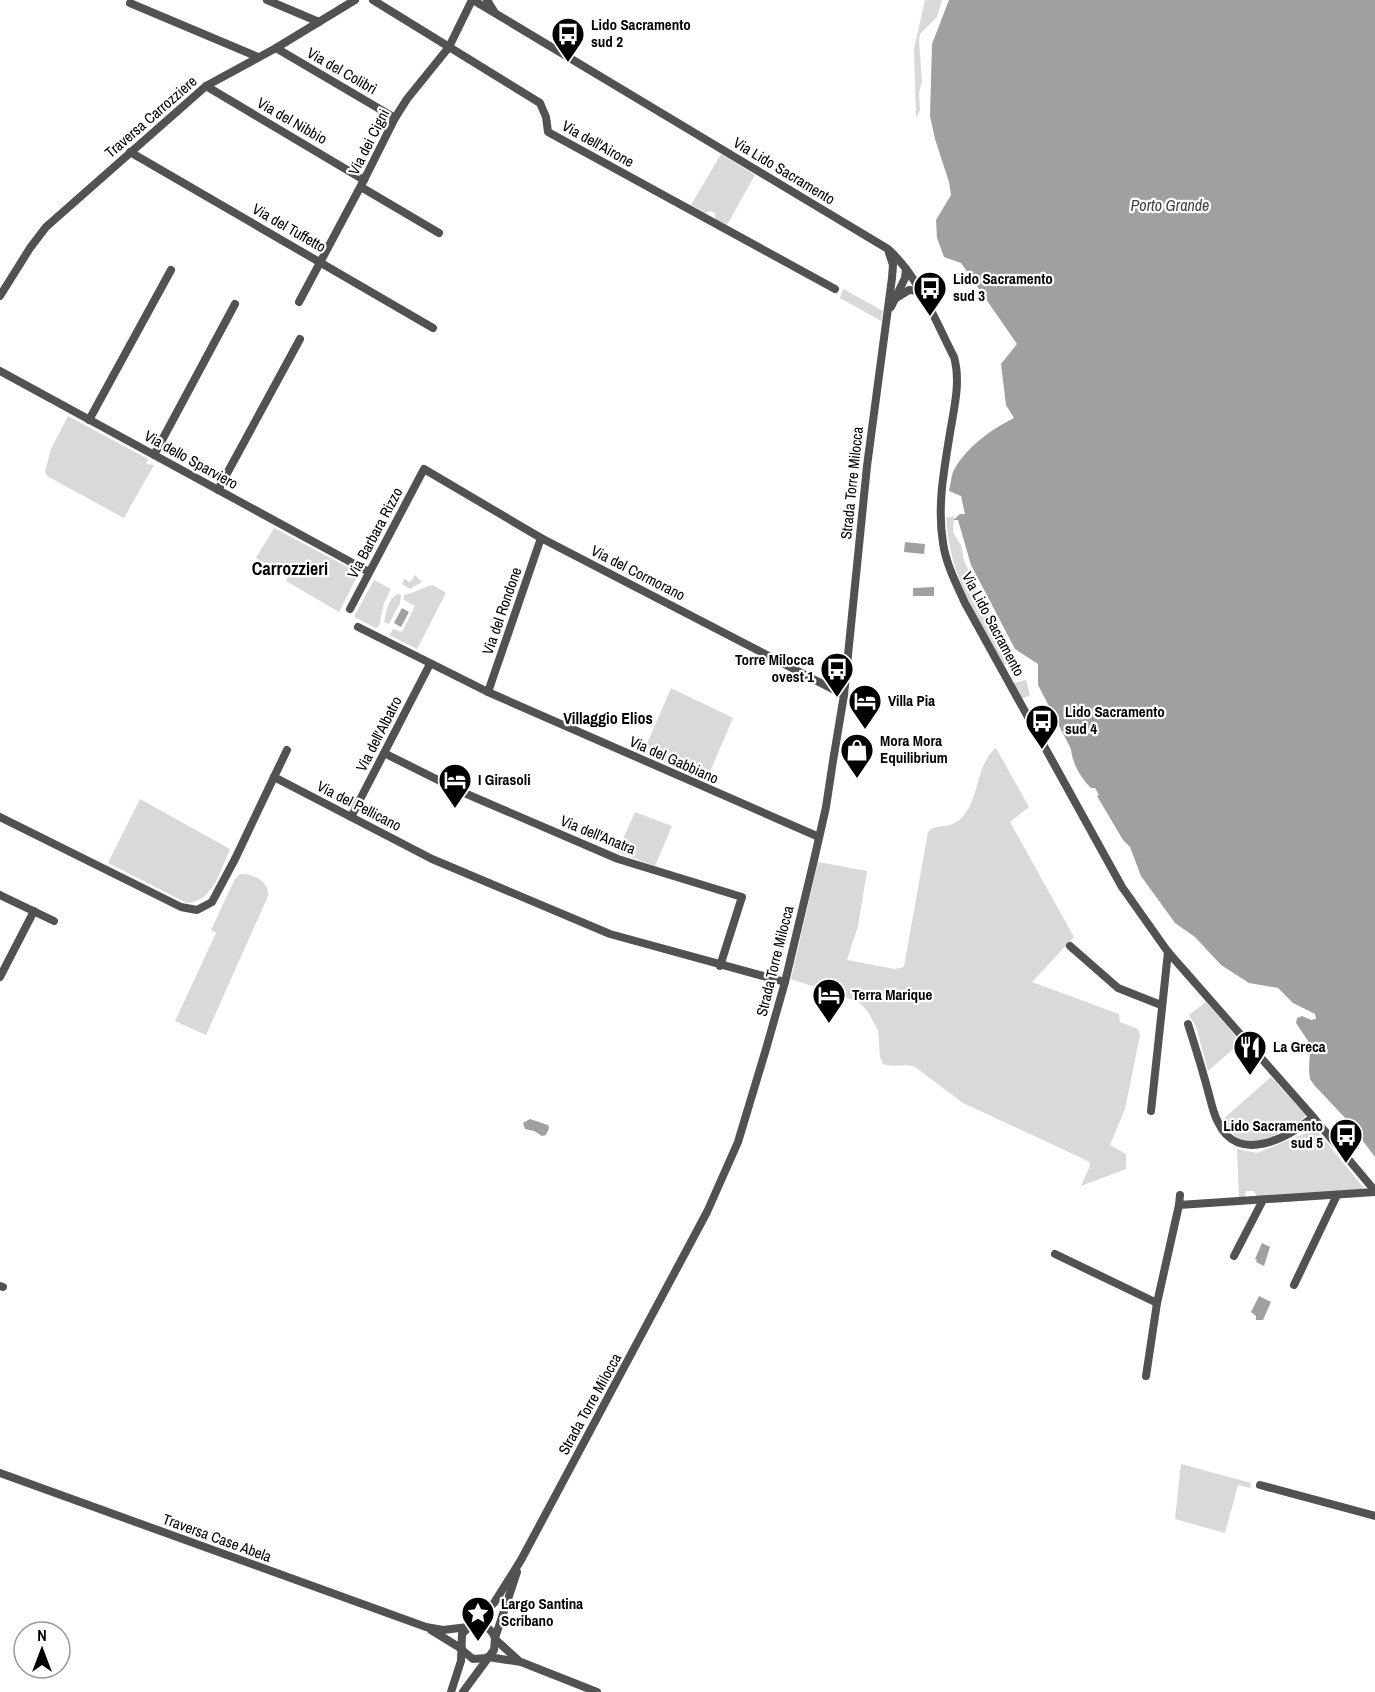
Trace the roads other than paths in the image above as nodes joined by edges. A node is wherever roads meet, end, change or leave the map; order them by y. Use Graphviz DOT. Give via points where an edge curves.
graph roads {
  1 [pos="267,0"];
  2 [pos="355,0"];
  3 [pos="373,0"];
  4 [pos="472,0"];
  5 [pos="487,0"];
  6 [pos="130,3"];
  7 [pos="495,13"];
  8 [pos="320,22"];
  9 [pos="449,47"];
  10 [pos="276,48"];
  11 [pos="258,57"];
  12 [pos="206,86"];
  13 [pos="394,118"];
  14 [pos="130,152"];
  15 [pos="362,183"];
  16 [pos="439,233"];
  17 [pos="888,249"];
  18 [pos="321,263"];
  19 [pos="906,269"];
  20 [pos="171,270"];
  21 [pos="892,278"];
  22 [pos="835,289"];
  23 [pos="921,291"];
  24 [pos="0,296"];
  25 [pos="895,299"];
  26 [pos="299,302"];
  27 [pos="235,304"];
  28 [pos="887,316"];
  29 [pos="433,328"];
  30 [pos="300,339"];
  31 [pos="0,371"];
  32 [pos="89,420"];
  33 [pos="154,455"];
  34 [pos="423,469"];
  35 [pos="218,490"];
  36 [pos="541,538"];
  37 [pos="369,572"];
  38 [pos="350,609"];
  39 [pos="358,627"];
  40 [pos="430,664"];
  41 [pos="488,692"];
  42 [pos="844,695"];
  43 [pos="287,750"];
  44 [pos="384,753"];
  45 [pos="274,777"];
  46 [pos="351,817"];
  47 [pos="0,818"];
  48 [pos="819,837"];
  49 [pos="0,895"];
  50 [pos="34,911"];
  51 [pos="54,921"];
  52 [pos="1070,945"];
  53 [pos="1167,952"];
  54 [pos="720,966"];
  55 [pos="0,977"];
  56 [pos="785,982"];
  57 [pos="1161,1005"];
  58 [pos="1188,1024"];
  59 [pos="1151,1112"];
  60 [pos="1313,1117"];
  61 [pos="1375,1192"];
  62 [pos="1180,1195"];
  63 [pos="1337,1195"];
  64 [pos="1263,1200"];
  65 [pos="1179,1205"];
  66 [pos="1055,1254"];
  67 [pos="1234,1256"];
  68 [pos="1294,1285"];
  69 [pos="1157,1303"];
  70 [pos="1146,1376"];
  71 [pos="0,1473"];
  72 [pos="1260,1485"];
  73 [pos="1375,1516"];
  74 [pos="521,1560"];
  75 [pos="426,1627"];
  76 [pos="469,1627"];
  77 [pos="495,1639"];
  78 [pos="462,1650"];
  79 [pos="487,1658"];
  80 [pos="521,1662"];
  81 [pos="451,1692"];
  82 [pos="463,1692"];
  83 [pos="597,1692"];
  1 -- 8 [label="street"];
  2 -- 8 [label="street, Traversa Carrozziere"];
  3 -- 9 [label="street, Via dell'Airone"];
  4 -- 7 [label="street, Via Lido Sacramento"];
  4 -- 9 [label="street, Via dei Cigni"];
  5 -- 7 [label="street"];
  6 -- 11 [label="street"];
  7 -- 17 [label="street, Via Lido Sacramento"];
  8 -- 10 [label="street, Traversa Carrozziere"];
  9 -- 13 [label="street, Via dei Cigni"];
  9 -- 22 [label="street, Via dell'Airone" via="540,103 548,132"];
  10 -- 11 [label="street, Traversa Carrozziere"];
  10 -- 13 [label="street, Via del Colibrì"];
  11 -- 12 [label="street, Traversa Carrozziere"];
  12 -- 14 [label="street, Traversa Carrozziere"];
  12 -- 15 [label="street, Via del Nibbio"];
  13 -- 15 [label="street, Via dei Cigni"];
  14 -- 18 [label="street, Via del Tuffetto"];
  14 -- 24 [label="street, Traversa Carrozziere" via="46,227"];
  15 -- 16 [label="street, Via del Nibbio"];
  15 -- 18 [label="street, Via dei Cigni"];
  17 -- 19 [label="street, Via Lido Sacramento"];
  17 -- 21 [label="street, Strada Torre Milocca"];
  18 -- 26 [label="street, Via dei Cigni"];
  18 -- 29 [label="street, Via del Tuffetto"];
  19 -- 21 [label="street"];
  19 -- 23 [label="street, Via Lido Sacramento"];
  19 -- 25 [label="street"];
  20 -- 32 [label="street"];
  21 -- 28 [label="street, Strada Torre Milocca"];
  23 -- 25 [label="street" via="909,290"];
  23 -- 53 [label="street, Via Lido Sacramento" via="954,357 958,375 940,504 943,543 951,572 1116,877"];
  25 -- 28 [label="street"];
  27 -- 33 [label="street"];
  28 -- 42 [label="street, Strada Torre Milocca"];
  30 -- 35 [label="street"];
  31 -- 32 [label="street, Via dello Sparviero"];
  32 -- 33 [label="street, Via dello Sparviero"];
  33 -- 35 [label="street, Via dello Sparviero"];
  34 -- 36 [label="street, Via del Cormorano"];
  34 -- 37 [label="street, Via Barbara Rizzo"];
  35 -- 37 [label="street, Via dello Sparviero"];
  36 -- 41 [label="street, Via del Rondone"];
  36 -- 42 [label="street, Via del Cormorano"];
  37 -- 38 [label="street, Via Barbara Rizzo"];
  39 -- 40 [label="street, Via del Gabbiano"];
  40 -- 41 [label="street, Via del Gabbiano"];
  40 -- 44 [label="street, Via dell'Albatro"];
  41 -- 48 [label="street, Via del Gabbiano"];
  42 -- 48 [label="street, Strada Torre Milocca"];
  43 -- 45 [label="street"];
  44 -- 46 [label="street, Via dell'Albatro"];
  44 -- 54 [label="street, Via dell'Anatra" via="462,792 618,859 742,897"];
  45 -- 46 [label="street, Via del Pellicano"];
  45 -- 47 [label="street" via="212,902 197,910 181,907"];
  46 -- 54 [label="street, Via del Pellicano" via="432,859 610,934"];
  48 -- 56 [label="street, Strada Torre Milocca"];
  49 -- 50 [label="street"];
  50 -- 51 [label="street"];
  50 -- 55 [label="street"];
  52 -- 57 [label="street" via="1118,988"];
  53 -- 57 [label="street"];
  53 -- 60 [label="street, Via Lido Sacramento"];
  54 -- 56 [label="street, Via del Pellicano"];
  56 -- 74 [label="street, Strada Torre Milocca" via="738,1142 707,1212"];
  57 -- 59 [label="street"];
  58 -- 60 [label="street" via="1218,1123 1232,1139 1250,1145 1264,1144 1300,1128"];
  60 -- 61 [label="street, Via Lido Sacramento"];
  61 -- 63 [label="street"];
  62 -- 65 [label="street"];
  63 -- 64 [label="street"];
  63 -- 68 [label="street"];
  64 -- 65 [label="street"];
  64 -- 67 [label="street"];
  65 -- 69 [label="street"];
  66 -- 69 [label="street"];
  69 -- 70 [label="street"];
  71 -- 75 [label="street, Traversa Case Abela"];
  72 -- 73 [label="street"];
  74 -- 76 [label="street" via="494,1603"];
  74 -- 77 [label="street"];
  75 -- 76 [label="street"];
  75 -- 78 [label="street"];
  76 -- 77 [label="street" via="486,1626"];
  76 -- 78 [label="street" via="460,1639"];
  77 -- 79 [label="street" via="494,1650"];
  77 -- 80 [label="street"];
  78 -- 79 [label="street" via="473,1659"];
  78 -- 81 [label="street"];
  79 -- 80 [label="street"];
  79 -- 82 [label="street"];
  80 -- 83 [label="street"];
}
